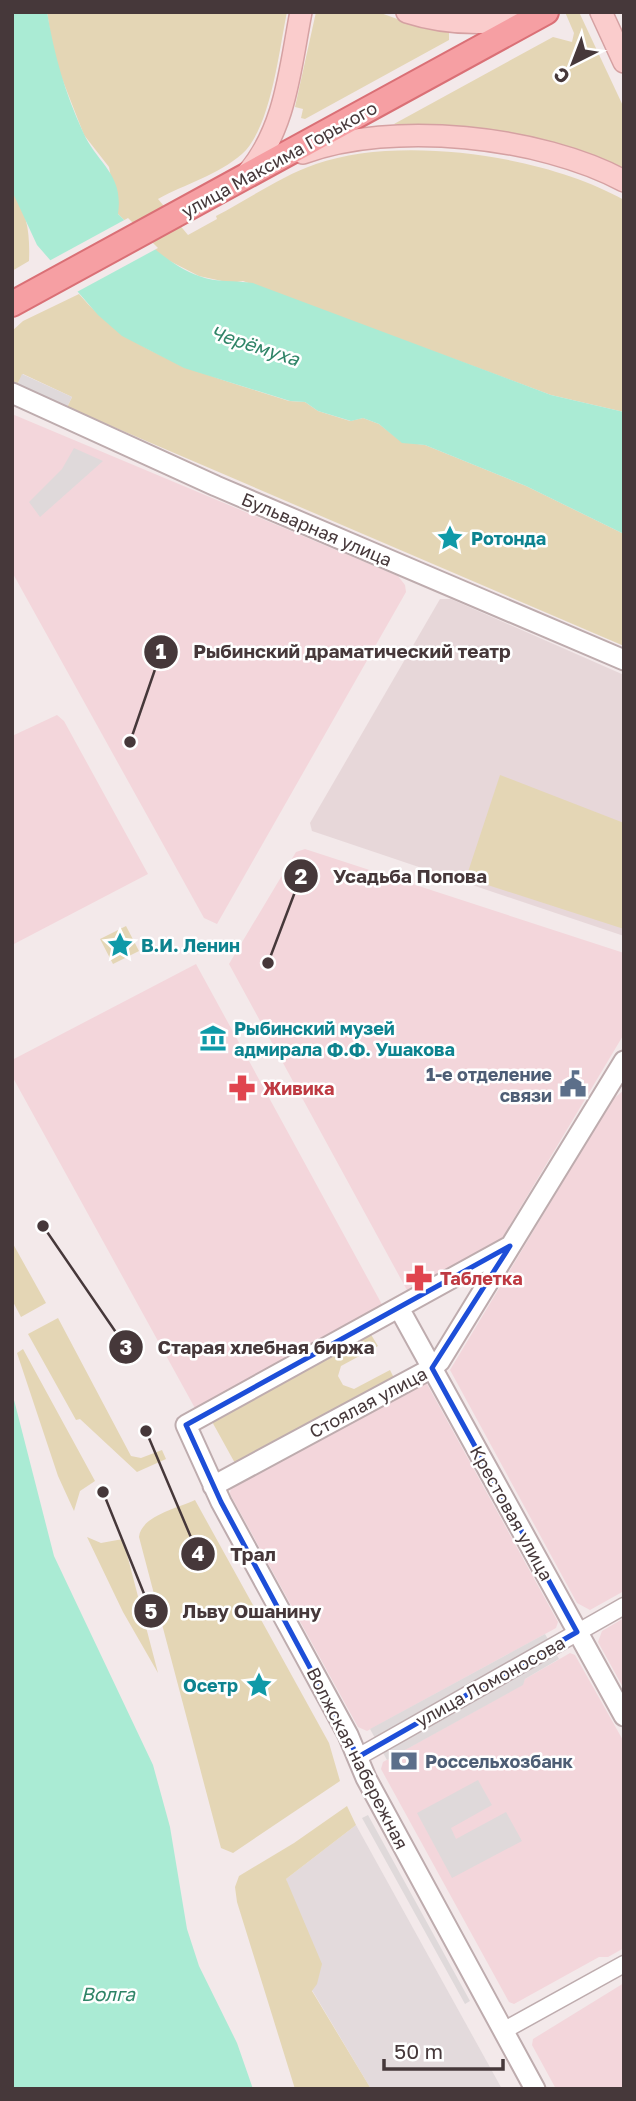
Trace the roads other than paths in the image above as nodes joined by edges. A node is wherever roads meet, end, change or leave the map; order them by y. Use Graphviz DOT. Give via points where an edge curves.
graph roads {
  1 [pos="301,12"];
  2 [pos="407,12"];
  3 [pos="601,12"];
  4 [pos="543,13"];
  5 [pos="624,62"];
  6 [pos="237,181"];
  7 [pos="624,181"];
  8 [pos="16,302"];
  9 [pos="12,393"];
  10 [pos="624,660"];
  11 [pos="624,1061"];
  12 [pos="510,1246"];
  13 [pos="400,1310"];
  14 [pos="432,1368"];
  15 [pos="186,1425"];
  16 [pos="213,1486"];
  17 [pos="624,1606"];
  18 [pos="569,1637"];
  19 [pos="624,1716"];
  20 [pos="358,1757"];
  21 [pos="624,1964"];
  22 [pos="503,2031"];
  23 [pos="535,2089"];
  1 -- 6 [label="main road" via="275,131 254,165"];
  2 -- 4 [label="main road" via="478,23"];
  3 -- 5 [label="main road"];
  4 -- 6 [label="main road, улица Максима Горького"];
  6 -- 7 [label="main road" via="310,151 384,135 510,144 581,163"];
  6 -- 8 [label="main road, улица Максима Горького"];
  9 -- 10 [label="street, Бульварная улица"];
  11 -- 12 [label="street, Стоялая улица"];
  12 -- 13 [label="street, Стоялая улица"];
  12 -- 14 [label="street, Стоялая улица"];
  13 -- 14 [label="street, Крестовая улица"];
  13 -- 15 [label="street, Стоялая улица"];
  14 -- 16 [label="street, Стоялая улица"];
  14 -- 18 [label="street, Крестовая улица"];
  15 -- 16 [label="street, Волжская набережная"];
  16 -- 20 [label="street, Волжская набережная"];
  17 -- 18 [label="street, улица Ломоносова"];
  18 -- 19 [label="street, Крестовая улица"];
  18 -- 20 [label="street, улица Ломоносова"];
  20 -- 22 [label="street, Волжская набережная"];
  21 -- 22 [label="street"];
  22 -- 23 [label="street, Волжская набережная"];
}
